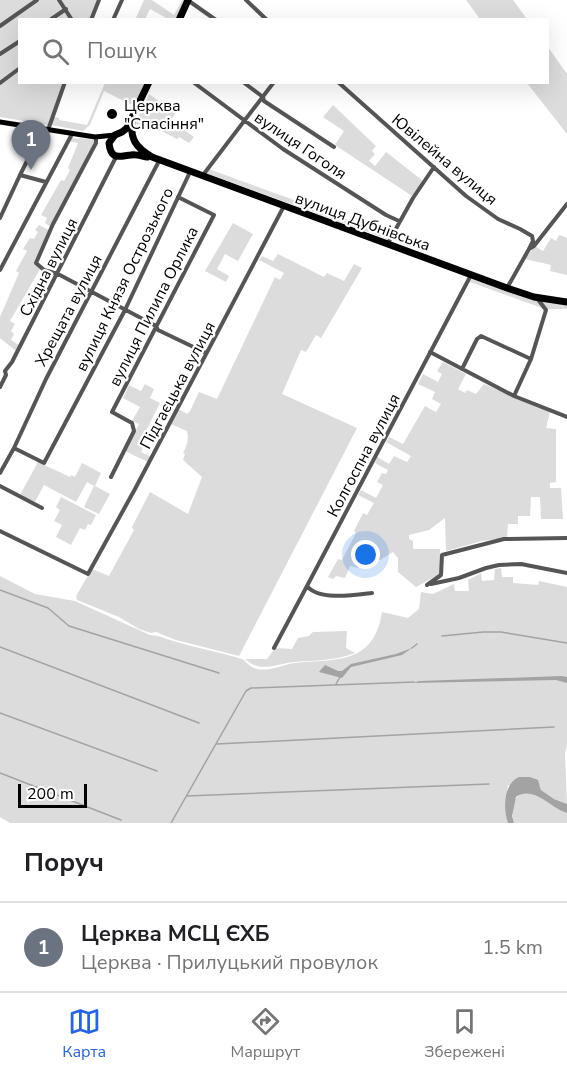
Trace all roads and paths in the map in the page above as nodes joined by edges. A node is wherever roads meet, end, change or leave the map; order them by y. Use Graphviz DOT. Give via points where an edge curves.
graph roads {
  1 [pos="37,0"];
  2 [pos="59,0"];
  3 [pos="99,0"];
  4 [pos="122,0"];
  5 [pos="188,0"];
  6 [pos="246,0"];
  7 [pos="66,9"];
  8 [pos="53,18"];
  9 [pos="71,18"];
  10 [pos="92,18"];
  11 [pos="114,18"];
  12 [pos="180,18"];
  13 [pos="213,18"];
  14 [pos="265,18"];
  15 [pos="0,26"];
  16 [pos="18,41"];
  17 [pos="0,54"];
  18 [pos="18,70"];
  19 [pos="0,83"];
  20 [pos="64,84"];
  21 [pos="148,84"];
  22 [pos="196,84"];
  23 [pos="246,84"];
  24 [pos="273,84"];
  25 [pos="340,84"];
  26 [pos="263,97"];
  27 [pos="132,119"];
  28 [pos="244,121"];
  29 [pos="0,122"];
  30 [pos="45,129"];
  31 [pos="72,134"];
  32 [pos="118,134"];
  33 [pos="96,137"];
  34 [pos="133,141"];
  35 [pos="110,147"];
  36 [pos="334,147"];
  37 [pos="130,155"];
  38 [pos="116,156"];
  39 [pos="156,159"];
  40 [pos="434,166"];
  41 [pos="191,171"];
  42 [pos="21,175"];
  43 [pos="203,175"];
  44 [pos="46,182"];
  45 [pos="178,197"];
  46 [pos="567,204"];
  47 [pos="284,206"];
  48 [pos="0,218"];
  49 [pos="399,220"];
  50 [pos="388,244"];
  51 [pos="529,249"];
  52 [pos="0,270"];
  53 [pos="58,274"];
  54 [pos="471,275"];
  55 [pos="507,288"];
  56 [pos="92,292"];
  57 [pos="537,297"];
  58 [pos="567,302"];
  59 [pos="125,310"];
  60 [pos="156,326"];
  61 [pos="430,352"];
  62 [pos="206,353"];
  63 [pos="531,359"];
  64 [pos="462,369"];
  65 [pos="3,371"];
  66 [pos="0,387"];
  67 [pos="514,396"];
  68 [pos="567,417"];
  69 [pos="14,448"];
  70 [pos="0,473"];
  71 [pos="111,477"];
  72 [pos="0,486"];
  73 [pos="42,508"];
  74 [pos="0,531"];
  75 [pos="567,538"];
  76 [pos="567,573"];
  77 [pos="307,586"];
  78 [pos="372,593"];
  79 [pos="274,648"];
  1 -- 15 [label="street"];
  2 -- 7 [label="street"];
  3 -- 10 [label="street"];
  4 -- 11 [label="street"];
  5 -- 12 [label="highway"];
  5 -- 13 [label="street"];
  6 -- 14 [label="street"];
  7 -- 8 [label="street"];
  7 -- 9 [label="street"];
  16 -- 17 [label="street"];
  18 -- 19 [label="street"];
  20 -- 30 [label="street"];
  21 -- 27 [label="highway"];
  22 -- 28 [label="street, вулиця Гоголя"];
  23 -- 26 [label="street"];
  24 -- 26 [label="street"];
  25 -- 40 [label="street, Ювілейна вулиця"];
  26 -- 28 [label="street"];
  26 -- 36 [label="street"];
  27 -- 32 [label="highway"];
  27 -- 34 [label="highway"];
  28 -- 43 [label="street"];
  28 -- 49 [label="street, вулиця Гоголя" via="335,183"];
  29 -- 30 [label="main road"];
  30 -- 31 [label="main road"];
  30 -- 42 [label="street"];
  31 -- 33 [label="main road"];
  31 -- 44 [label="street"];
  32 -- 33 [label="main road"];
  32 -- 34 [label="highway"];
  32 -- 35 [label="highway" via="111,139"];
  33 -- 35 [label="main road"];
  33 -- 53 [label="street" via="35,261 44,270"];
  34 -- 37 [label="highway"];
  34 -- 39 [label="highway"];
  35 -- 38 [label="highway"];
  37 -- 38 [label="highway"];
  37 -- 39 [label="highway"];
  38 -- 53 [label="street, Східна вулиця"];
  39 -- 41 [label="highway, вулиця Дубнівська"];
  39 -- 56 [label="street, Хрещата вулиця"];
  40 -- 49 [label="street"];
  40 -- 51 [label="street, Ювілейна вулиця" via="498,219 532,236"];
  41 -- 43 [label="highway, вулиця Дубнівська"];
  41 -- 45 [label="street, вулиця Князя Острозького"];
  42 -- 44 [label="street"];
  42 -- 48 [label="street"];
  43 -- 47 [label="highway, вулиця Дубнівська"];
  44 -- 52 [label="street"];
  45 -- 59 [label="street, вулиця Князя Острозького"];
  45 -- 60 [label="street, вулиця Пилипа Орлика" via="214,215"];
  46 -- 51 [label="street"];
  47 -- 50 [label="highway, вулиця Дубнівська"];
  47 -- 62 [label="street, Підгаєцька вулиця"];
  49 -- 50 [label="street"];
  50 -- 54 [label="highway, вулиця Дубнівська"];
  51 -- 55 [label="street"];
  53 -- 56 [label="street"];
  53 -- 65 [label="street, Східна вулиця" via="12,362"];
  54 -- 55 [label="highway, вулиця Дубнівська"];
  54 -- 61 [label="street, Колгоспна вулиця"];
  55 -- 57 [label="highway, вулиця Дубнівська"];
  56 -- 59 [label="street"];
  56 -- 69 [label="street, Хрещата вулиця"];
  57 -- 58 [label="highway, вулиця Дубнівська"];
  57 -- 63 [label="street" via="546,310"];
  59 -- 60 [label="street"];
  59 -- 69 [label="street, вулиця Князя Острозького" via="44,463"];
  60 -- 62 [label="street"];
  60 -- 71 [label="street, вулиця Пилипа Орлика" via="112,412 132,423 134,431"];
  61 -- 64 [label="street"];
  61 -- 77 [label="street, Колгоспна вулиця"];
  62 -- 74 [label="street, Підгаєцька вулиця" via="88,574"];
  63 -- 64 [label="street" via="481,336"];
  63 -- 67 [label="street"];
  64 -- 67 [label="street"];
  65 -- 66 [label="street, Східна вулиця" via="6,375"];
  67 -- 68 [label="street"];
  69 -- 70 [label="street, Хрещата вулиця"];
  72 -- 73 [label="street"];
  75 -- 76 [label="street" via="504,539 442,555 441,575 427,585 499,565 521,564"];
  77 -- 78 [label="street" via="330,595"];
  77 -- 79 [label="street, Колгоспна вулиця"];
}
